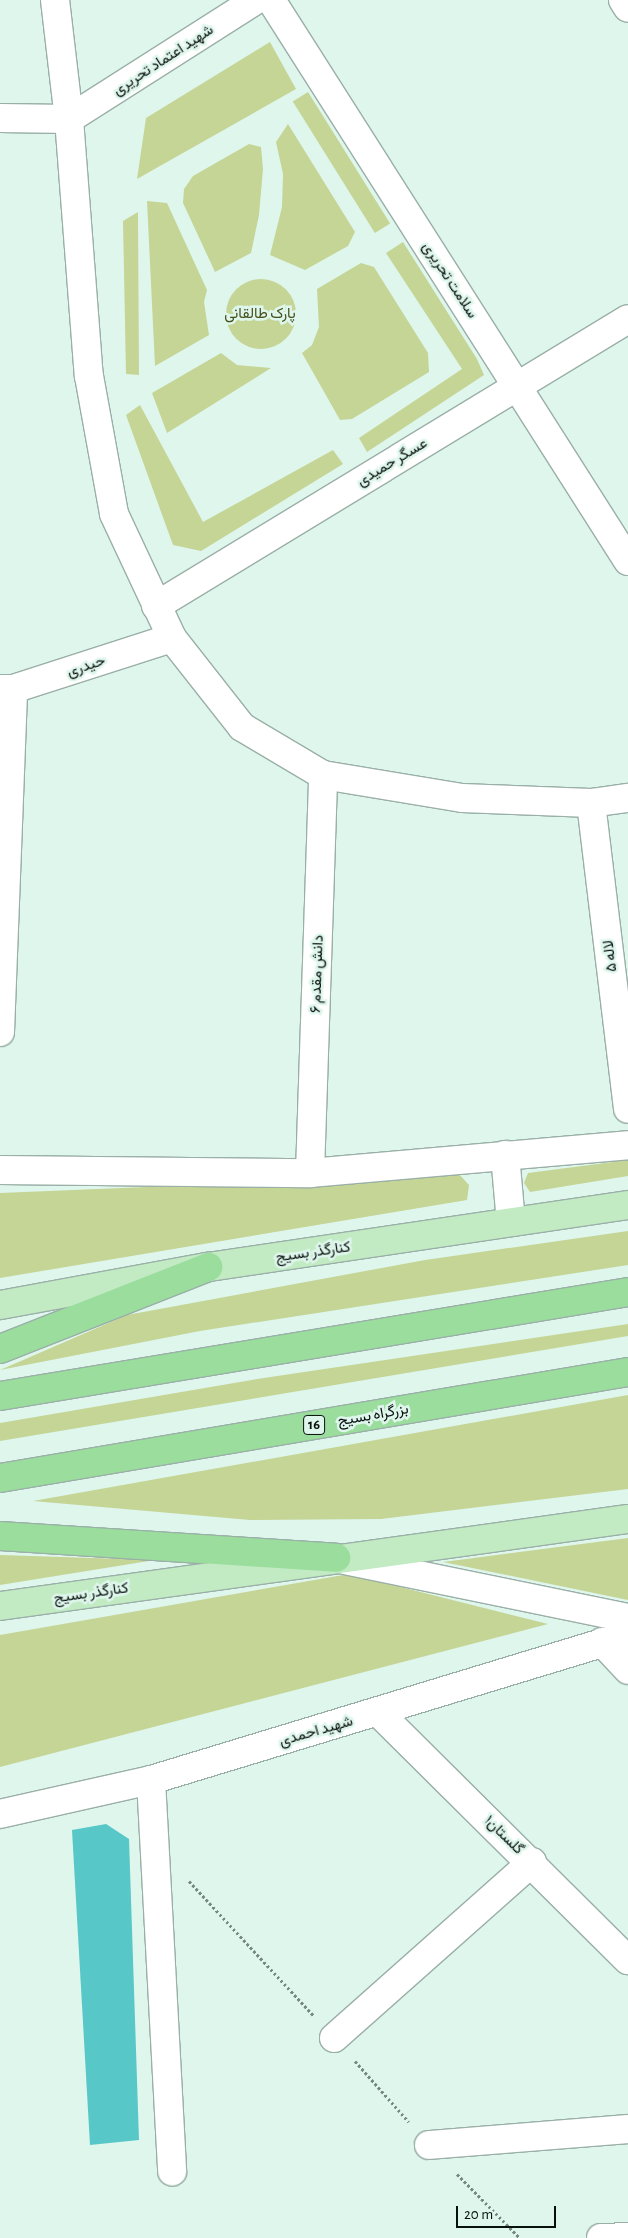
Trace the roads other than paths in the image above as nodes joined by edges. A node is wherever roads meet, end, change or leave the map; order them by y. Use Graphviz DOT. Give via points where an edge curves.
graph roads {
  1 [pos="55,0"];
  2 [pos="256,0"];
  3 [pos="271,0"];
  4 [pos="623,0"];
  5 [pos="628,8"];
  6 [pos="0,118"];
  7 [pos="69,119"];
  8 [pos="628,319"];
  9 [pos="518,386"];
  10 [pos="628,561"];
  11 [pos="156,606"];
  12 [pos="172,638"];
  13 [pos="6,689"];
  14 [pos="324,775"];
  15 [pos="628,798"];
  16 [pos="591,803"];
  17 [pos="0,1032"];
  18 [pos="628,1109"];
  19 [pos="628,1145"];
  20 [pos="505,1155"];
  21 [pos="0,1170"];
  22 [pos="310,1173"];
  23 [pos="628,1205"];
  24 [pos="512,1222"];
  25 [pos="208,1267"];
  26 [pos="628,1292"];
  27 [pos="0,1305"];
  28 [pos="0,1349"];
  29 [pos="628,1372"];
  30 [pos="0,1396"];
  31 [pos="0,1478"];
  32 [pos="628,1519"];
  33 [pos="0,1536"];
  34 [pos="336,1558"];
  35 [pos="0,1606"];
  36 [pos="628,1618"];
  37 [pos="615,1639"];
  38 [pos="628,1670"];
  39 [pos="379,1713"];
  40 [pos="151,1780"];
  41 [pos="0,1814"];
  42 [pos="532,1862"];
  43 [pos="628,1960"];
  44 [pos="334,2038"];
  45 [pos="628,2129"];
  46 [pos="429,2145"];
  47 [pos="172,2171"];
  48 [pos="628,2237"];
  49 [pos="601,2238"];
  1 -- 7 [label="street"];
  2 -- 7 [label="street, شهید اعتماد تحریری"];
  3 -- 9 [label="street, سلامت تحریری"];
  4 -- 5 [label="street"];
  6 -- 7 [label="street"];
  7 -- 11 [label="street" via="89,376 114,514"];
  8 -- 9 [label="street, عسگر حمیدی"];
  9 -- 10 [label="street, سلامت تحریری"];
  9 -- 11 [label="street, عسگر حمیدی"];
  11 -- 12 [label="street"];
  12 -- 13 [label="street, حیدری"];
  12 -- 14 [label="street" via="242,726"];
  13 -- 17 [label="street"];
  14 -- 16 [label="street" via="462,798"];
  14 -- 22 [label="street, دانش مقدم ۶"];
  15 -- 16 [label="street"];
  16 -- 18 [label="street, لاله ۵"];
  19 -- 20 [label="street"];
  20 -- 22 [label="street"];
  20 -- 24 [label="street"];
  21 -- 22 [label="street"];
  23 -- 24 [label="main road, کنارگذر بسیج"];
  24 -- 25 [label="main road, کنارگذر بسیج"];
  25 -- 27 [label="main road, کنارگذر بسیج"];
  25 -- 28 [label="highway"];
  26 -- 30 [label="highway"];
  29 -- 31 [label="highway, بزرگراه بسیج / 16"];
  32 -- 34 [label="main road, کنارگذر بسیج"];
  33 -- 34 [label="highway"];
  34 -- 35 [label="main road, کنارگذر بسیج"];
  34 -- 36 [label="street"];
  37 -- 38 [label="street"];
  37 -- 39 [label="street, شهید احمدی"];
  39 -- 40 [label="street, شهید احمدی"];
  39 -- 42 [label="street, گلستان۱"];
  40 -- 41 [label="street, شهید احمدی"];
  40 -- 47 [label="street"];
  42 -- 43 [label="street, گلستان۱"];
  42 -- 44 [label="street"];
  45 -- 46 [label="street"];
  48 -- 49 [label="street"];
}
